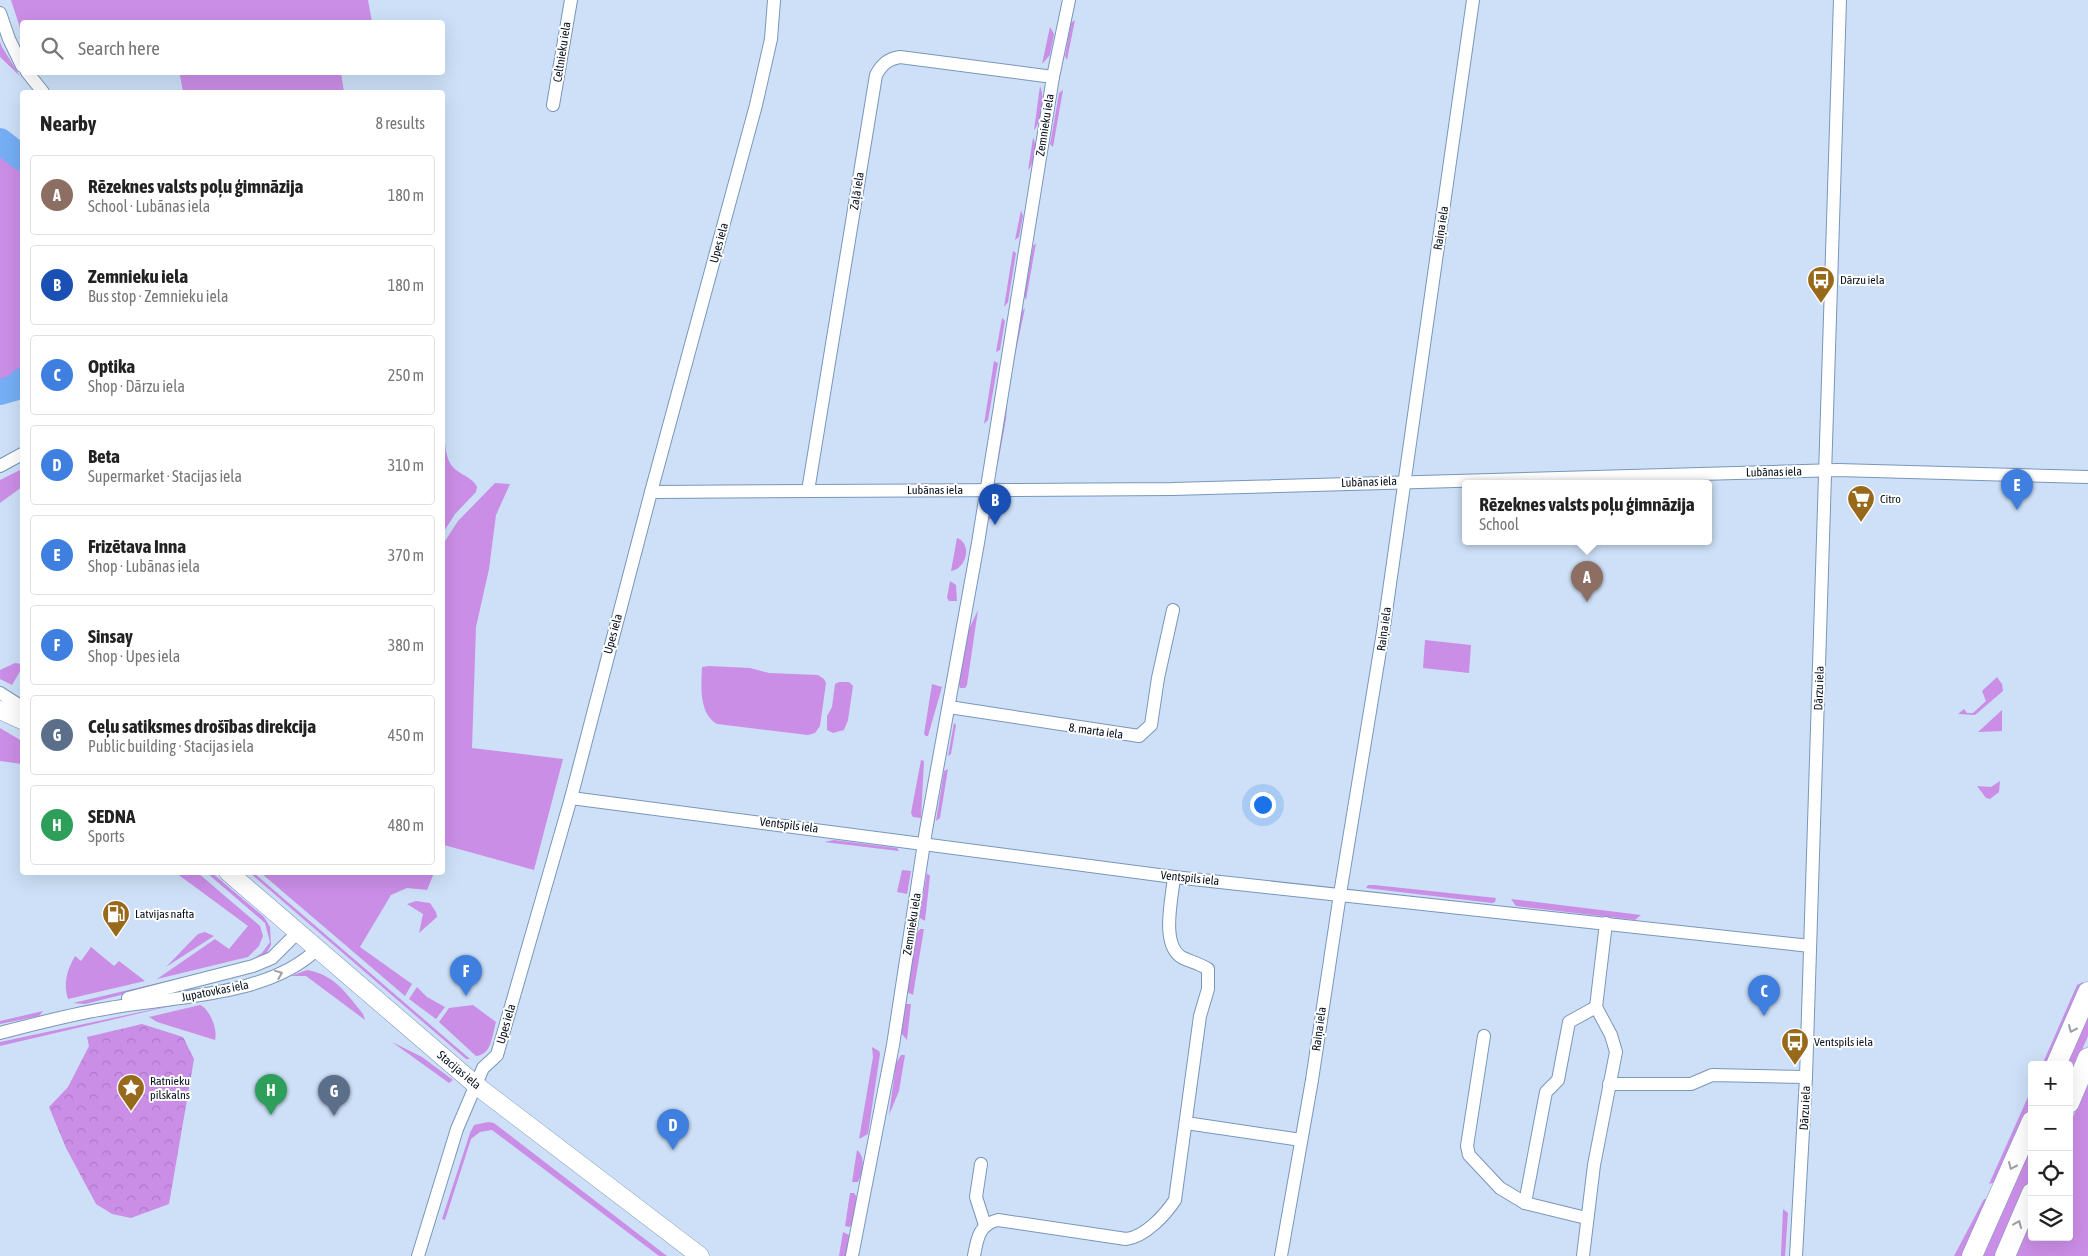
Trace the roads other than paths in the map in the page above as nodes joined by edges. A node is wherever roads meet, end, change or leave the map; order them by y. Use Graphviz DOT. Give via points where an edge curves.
graph roads {
  1 [pos="571,0"];
  2 [pos="774,0"];
  3 [pos="1069,0"];
  4 [pos="1473,0"];
  5 [pos="1840,0"];
  6 [pos="0,13"];
  7 [pos="20,62"];
  8 [pos="29,75"];
  9 [pos="1053,77"];
  10 [pos="41,90"];
  11 [pos="554,105"];
  12 [pos="20,455"];
  13 [pos="0,466"];
  14 [pos="1826,470"];
  15 [pos="2088,478"];
  16 [pos="1404,481"];
  17 [pos="986,490"];
  18 [pos="808,491"];
  19 [pos="651,492"];
  20 [pos="1173,610"];
  21 [pos="0,694"];
  22 [pos="20,706"];
  23 [pos="949,707"];
  24 [pos="0,710"];
  25 [pos="20,719"];
  26 [pos="572,798"];
  27 [pos="925,842"];
  28 [pos="231,875"];
  29 [pos="1174,877"];
  30 [pos="1340,894"];
  31 [pos="1606,923"];
  32 [pos="297,932"];
  33 [pos="1810,946"];
  34 [pos="316,950"];
  35 [pos="269,960"];
  36 [pos="216,991"];
  37 [pos="2088,992"];
  38 [pos="1596,1007"];
  39 [pos="105,1008"];
  40 [pos="0,1032"];
  41 [pos="1484,1036"];
  42 [pos="2088,1058"];
  43 [pos="2058,1061"];
  44 [pos="1806,1077"];
  45 [pos="1609,1084"];
  46 [pos="477,1086"];
  47 [pos="2073,1094"];
  48 [pos="1186,1123"];
  49 [pos="2028,1130"];
  50 [pos="1301,1140"];
  51 [pos="981,1164"];
  52 [pos="2031,1196"];
  53 [pos="1525,1203"];
  54 [pos="1586,1218"];
  55 [pos="985,1225"];
  56 [pos="418,1256"];
  57 [pos="700,1256"];
  58 [pos="852,1256"];
  59 [pos="974,1256"];
  60 [pos="1281,1256"];
  61 [pos="1583,1256"];
  62 [pos="1796,1256"];
  63 [pos="1972,1256"];
  64 [pos="2005,1256"];
  1 -- 11 [label="street, Celtnieku iela"];
  2 -- 19 [label="street, Upes iela" via="771,39 756,105"];
  3 -- 9 [label="street, Zemnieku iela"];
  4 -- 16 [label="street, Raiņa iela"];
  5 -- 14 [label="street, Dārzu iela"];
  6 -- 7 [label="street"];
  8 -- 10 [label="street"];
  9 -- 17 [label="street, Zemnieku iela"];
  9 -- 18 [label="street, Zaļā iela" via="900,57 889,59 881,66 876,75"];
  12 -- 13 [label="street"];
  14 -- 15 [label="street, Lubānas iela"];
  14 -- 16 [label="street, Lubānas iela"];
  14 -- 33 [label="street, Dārzu iela"];
  16 -- 17 [label="street, Lubānas iela" via="1172,489"];
  16 -- 30 [label="street, Raiņa iela"];
  17 -- 18 [label="street, Lubānas iela"];
  17 -- 23 [label="street, Zemnieku iela"];
  18 -- 19 [label="street, Lubānas iela"];
  19 -- 26 [label="street, Upes iela"];
  20 -- 23 [label="street, 8. marta iela" via="1151,725 1139,736"];
  21 -- 22 [label="street"];
  23 -- 27 [label="street, Zemnieku iela"];
  24 -- 25 [label="main road"];
  26 -- 27 [label="street, Ventspils iela"];
  26 -- 46 [label="street, Upes iela" via="496,1055 483,1068"];
  27 -- 29 [label="street, Ventspils iela"];
  27 -- 58 [label="street, Zemnieku iela" via="893,1045"];
  28 -- 32 [label="main road, Stacijas iela"];
  29 -- 30 [label="street, Ventspils iela"];
  29 -- 48 [label="street" via="1169,925 1172,946 1182,958 1208,969 1208,989 1200,1016"];
  30 -- 31 [label="street, Ventspils iela"];
  30 -- 50 [label="street, Raiņa iela"];
  31 -- 33 [label="street, Ventspils iela"];
  31 -- 38 [label="street"];
  32 -- 34 [label="main road, Stacijas iela"];
  32 -- 35 [label="street, Jupatovkas iela"];
  33 -- 44 [label="street, Dārzu iela"];
  36 -- 34 [label="street, Jupatovkas iela, one-way" via="283,973 304,962"];
  34 -- 46 [label="main road, Stacijas iela"];
  35 -- 36 [label="street" via="258,969 219,982 215,986"];
  35 -- 39 [label="street, Jupatovkas iela" via="118,1001"];
  36 -- 39 [label="street, Jupatovkas iela"];
  37 -- 43 [label="main road, one-way"];
  38 -- 45 [label="street" via="1616,1052"];
  38 -- 53 [label="street" via="1569,1022 1558,1080 1546,1092"];
  39 -- 40 [label="street, Jupatovkas iela"];
  41 -- 53 [label="street" via="1467,1146 1469,1155 1500,1188"];
  42 -- 47 [label="main road"];
  44 -- 45 [label="street" via="1712,1075 1691,1084"];
  44 -- 62 [label="street, Dārzu iela"];
  45 -- 54 [label="street"];
  46 -- 56 [label="street, Upes iela" via="457,1129"];
  46 -- 57 [label="main road, Stacijas iela"];
  48 -- 50 [label="street"];
  48 -- 55 [label="street" via="1175,1200 1135,1238 998,1220"];
  49 -- 63 [label="main road, one-way"];
  50 -- 60 [label="street, Raiņa iela"];
  51 -- 55 [label="street" via="976,1197"];
  64 -- 52 [label="main road, one-way"];
  53 -- 54 [label="street"];
  54 -- 61 [label="street"];
  55 -- 59 [label="street" via="978,1237"];
}
